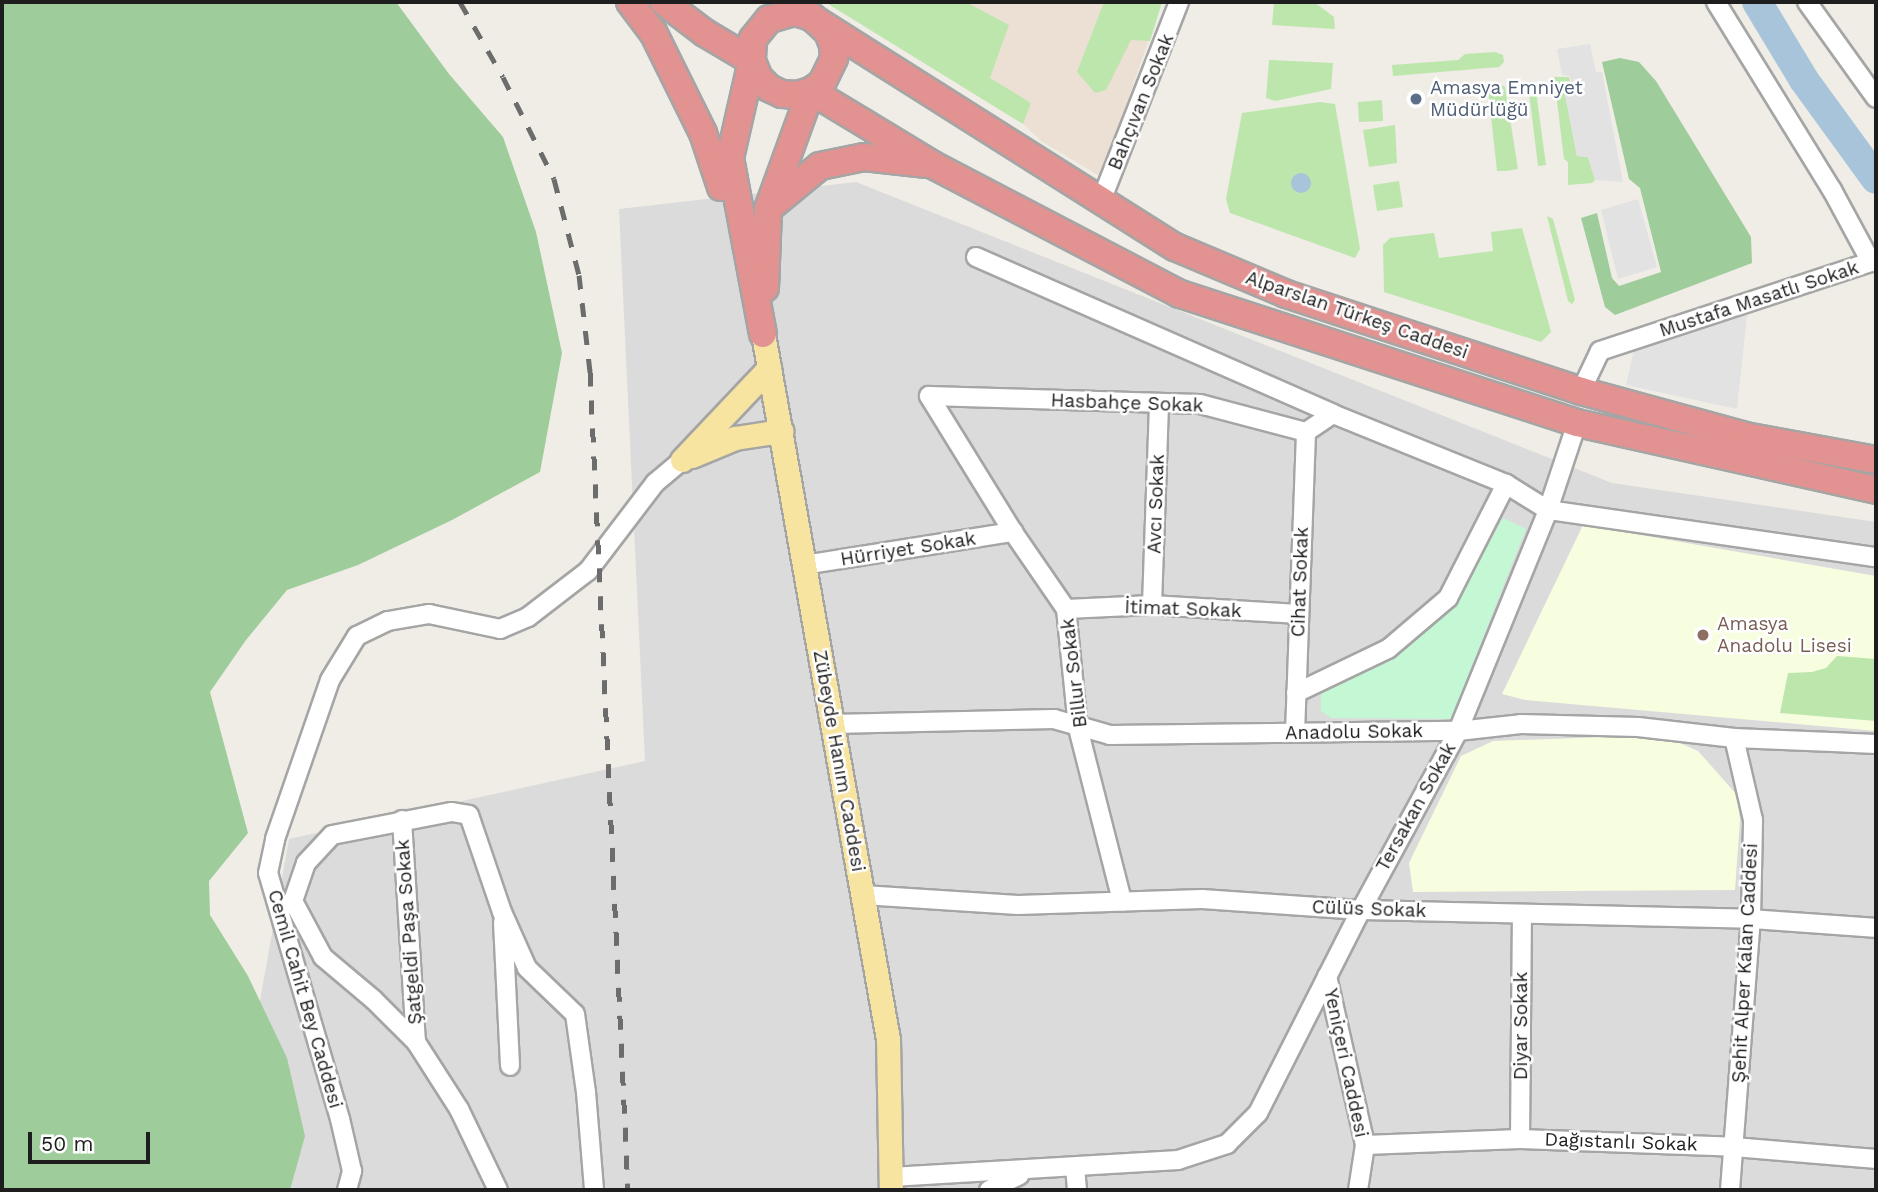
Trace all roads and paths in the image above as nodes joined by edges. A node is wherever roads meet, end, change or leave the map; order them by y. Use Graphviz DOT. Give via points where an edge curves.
graph roads {
  1 [pos="630,2"];
  2 [pos="664,2"];
  3 [pos="787,2"];
  4 [pos="1179,2"];
  5 [pos="1716,2"];
  6 [pos="1807,2"];
  7 [pos="812,18"];
  8 [pos="752,61"];
  9 [pos="811,91"];
  10 [pos="1876,98"];
  11 [pos="933,165"];
  12 [pos="1101,201"];
  13 [pos="768,209"];
  14 [pos="976,257"];
  15 [pos="1874,261"];
  16 [pos="763,334"];
  17 [pos="769,368"];
  18 [pos="1581,391"];
  19 [pos="929,396"];
  20 [pos="1159,403"];
  21 [pos="1333,414"];
  22 [pos="1577,423"];
  23 [pos="780,431"];
  24 [pos="1306,432"];
  25 [pos="682,460"];
  26 [pos="1876,460"];
  27 [pos="1506,484"];
  28 [pos="1876,490"];
  29 [pos="1548,510"];
  30 [pos="1013,532"];
  31 [pos="1876,557"];
  32 [pos="804,565"];
  33 [pos="1152,605"];
  34 [pos="1066,609"];
  35 [pos="1299,614"];
  36 [pos="1296,693"];
  37 [pos="832,724"];
  38 [pos="1079,728"];
  39 [pos="1458,731"];
  40 [pos="1295,733"];
  41 [pos="1734,738"];
  42 [pos="1876,744"];
  43 [pos="402,820"];
  44 [pos="268,873"];
  45 [pos="863,895"];
  46 [pos="293,901"];
  47 [pos="1122,901"];
  48 [pos="1361,910"];
  49 [pos="502,912"];
  50 [pos="1522,914"];
  51 [pos="1751,919"];
  52 [pos="1876,928"];
  53 [pos="1327,976"];
  54 [pos="416,1042"];
  55 [pos="510,1066"];
  56 [pos="1520,1139"];
  57 [pos="1365,1145"];
  58 [pos="1734,1147"];
  59 [pos="1876,1158"];
  60 [pos="1075,1167"];
  61 [pos="1033,1169"];
  62 [pos="891,1184"];
  63 [pos="347,1190"];
  64 [pos="498,1190"];
  65 [pos="594,1190"];
  66 [pos="989,1190"];
  67 [pos="1077,1190"];
  68 [pos="1358,1190"];
  69 [pos="1730,1190"];
  1 -- 16 [label="highway" via="653,32 709,145"];
  2 -- 8 [label="highway"];
  3 -- 7 [label="highway, Alparslan Türkeş Caddesi"];
  4 -- 12 [label="street, Bahçıvan Sokak"];
  5 -- 15 [label="street, Mustafa Masatlı Sokak"];
  6 -- 10 [label="street"];
  7 -- 8 [label="highway" via="794,12 769,19 753,39"];
  7 -- 9 [label="highway" via="828,32 834,58 822,83"];
  7 -- 12 [label="highway, Alparslan Türkeş Caddesi"];
  8 -- 9 [label="highway" via="769,88 782,94"];
  8 -- 16 [label="highway" via="730,158"];
  9 -- 11 [label="highway, Alparslan Türkeş Caddesi"];
  9 -- 13 [label="highway"];
  11 -- 13 [label="highway" via="864,157 820,166"];
  11 -- 22 [label="highway, Alparslan Türkeş Caddesi" via="1180,294"];
  12 -- 18 [label="highway, Alparslan Türkeş Caddesi" via="1175,247 1286,294"];
  13 -- 16 [label="highway"];
  14 -- 21 [label="street"];
  15 -- 18 [label="street, Mustafa Masatlı Sokak" via="1600,351"];
  16 -- 17 [label="main road, Zübeyde Hanım Caddesi"];
  17 -- 23 [label="main road, Zübeyde Hanım Caddesi"];
  17 -- 25 [label="main road"];
  18 -- 26 [label="highway, Alparslan Türkeş Caddesi" via="1745,436"];
  19 -- 20 [label="street, Hasbahçe Sokak"];
  19 -- 30 [label="street, Billur Sokak"];
  20 -- 24 [label="street, Hasbahçe Sokak" via="1200,404"];
  20 -- 33 [label="street, Avcı Sokak"];
  21 -- 24 [label="street"];
  21 -- 27 [label="street"];
  22 -- 28 [label="highway, Alparslan Türkeş Caddesi"];
  22 -- 29 [label="street, Tersakan Sokak"];
  23 -- 25 [label="main road" via="735,438"];
  23 -- 32 [label="main road, Zübeyde Hanım Caddesi"];
  24 -- 35 [label="street, Cihat Sokak"];
  25 -- 44 [label="street, Cemil Cahit Bey Caddesi" via="655,483 588,571 528,617 500,629 429,614 388,621 357,636 330,680 275,839"];
  27 -- 29 [label="street"];
  27 -- 36 [label="street" via="1448,598 1388,649"];
  29 -- 31 [label="street"];
  29 -- 39 [label="street, Tersakan Sokak"];
  30 -- 32 [label="street, Hürriyet Sokak"];
  30 -- 34 [label="street, Billur Sokak"];
  32 -- 37 [label="main road, Zübeyde Hanım Caddesi"];
  33 -- 34 [label="street, İtimat Sokak"];
  33 -- 35 [label="street, İtimat Sokak"];
  34 -- 38 [label="street, Billur Sokak"];
  35 -- 36 [label="street, Cihat Sokak"];
  36 -- 40 [label="street, Cihat Sokak"];
  37 -- 38 [label="street, Anadolu Sokak" via="1054,719"];
  37 -- 45 [label="main road, Zübeyde Hanım Caddesi"];
  38 -- 40 [label="street, Anadolu Sokak" via="1110,735"];
  38 -- 47 [label="street, Billur Sokak"];
  39 -- 40 [label="street, Anadolu Sokak"];
  39 -- 41 [label="street, Anadolu Sokak" via="1521,724 1573,725"];
  39 -- 48 [label="street, Tersakan Sokak"];
  41 -- 42 [label="street, Anadolu Sokak"];
  41 -- 51 [label="street, Şehit Alper Kalan Caddesi" via="1753,820"];
  43 -- 46 [label="street" via="332,835 306,863"];
  43 -- 49 [label="street" via="452,812 469,815"];
  43 -- 54 [label="street, Şatgeldi Paşa Sokak"];
  44 -- 46 [label="street"];
  44 -- 63 [label="street, Cemil Cahit Bey Caddesi" via="340,1119 352,1171"];
  45 -- 47 [label="street, Cülüs Sokak" via="1018,905"];
  45 -- 62 [label="main road, Zübeyde Hanım Caddesi" via="888,1039"];
  46 -- 54 [label="street" via="323,957"];
  47 -- 48 [label="street, Cülüs Sokak" via="1202,899"];
  48 -- 50 [label="street, Cülüs Sokak"];
  48 -- 53 [label="street, Tersakan Sokak"];
  49 -- 55 [label="street"];
  49 -- 65 [label="street" via="527,968 575,1014"];
  50 -- 51 [label="street, Cülüs Sokak"];
  50 -- 56 [label="street, Diyar Sokak"];
  51 -- 52 [label="street, Cülüs Sokak"];
  51 -- 58 [label="street, Şehit Alper Kalan Caddesi"];
  53 -- 57 [label="street, Yeniçeri Caddesi"];
  53 -- 60 [label="street, Tersakan Sokak" via="1258,1114 1227,1144 1178,1160"];
  54 -- 64 [label="street, Şatgeldi Paşa Sokak" via="459,1109"];
  56 -- 57 [label="street, Dağıstanlı Sokak"];
  56 -- 58 [label="street, Dağıstanlı Sokak"];
  57 -- 68 [label="street, Yeniçeri Caddesi"];
  58 -- 59 [label="street, Dağıstanlı Sokak"];
  58 -- 69 [label="street, Şehit Alper Kalan Caddesi"];
  60 -- 61 [label="street, Tersakan Sokak"];
  60 -- 67 [label="street"];
  61 -- 62 [label="street, Tersakan Sokak"];
  61 -- 66 [label="street, Tersakan Sokak"];
}
